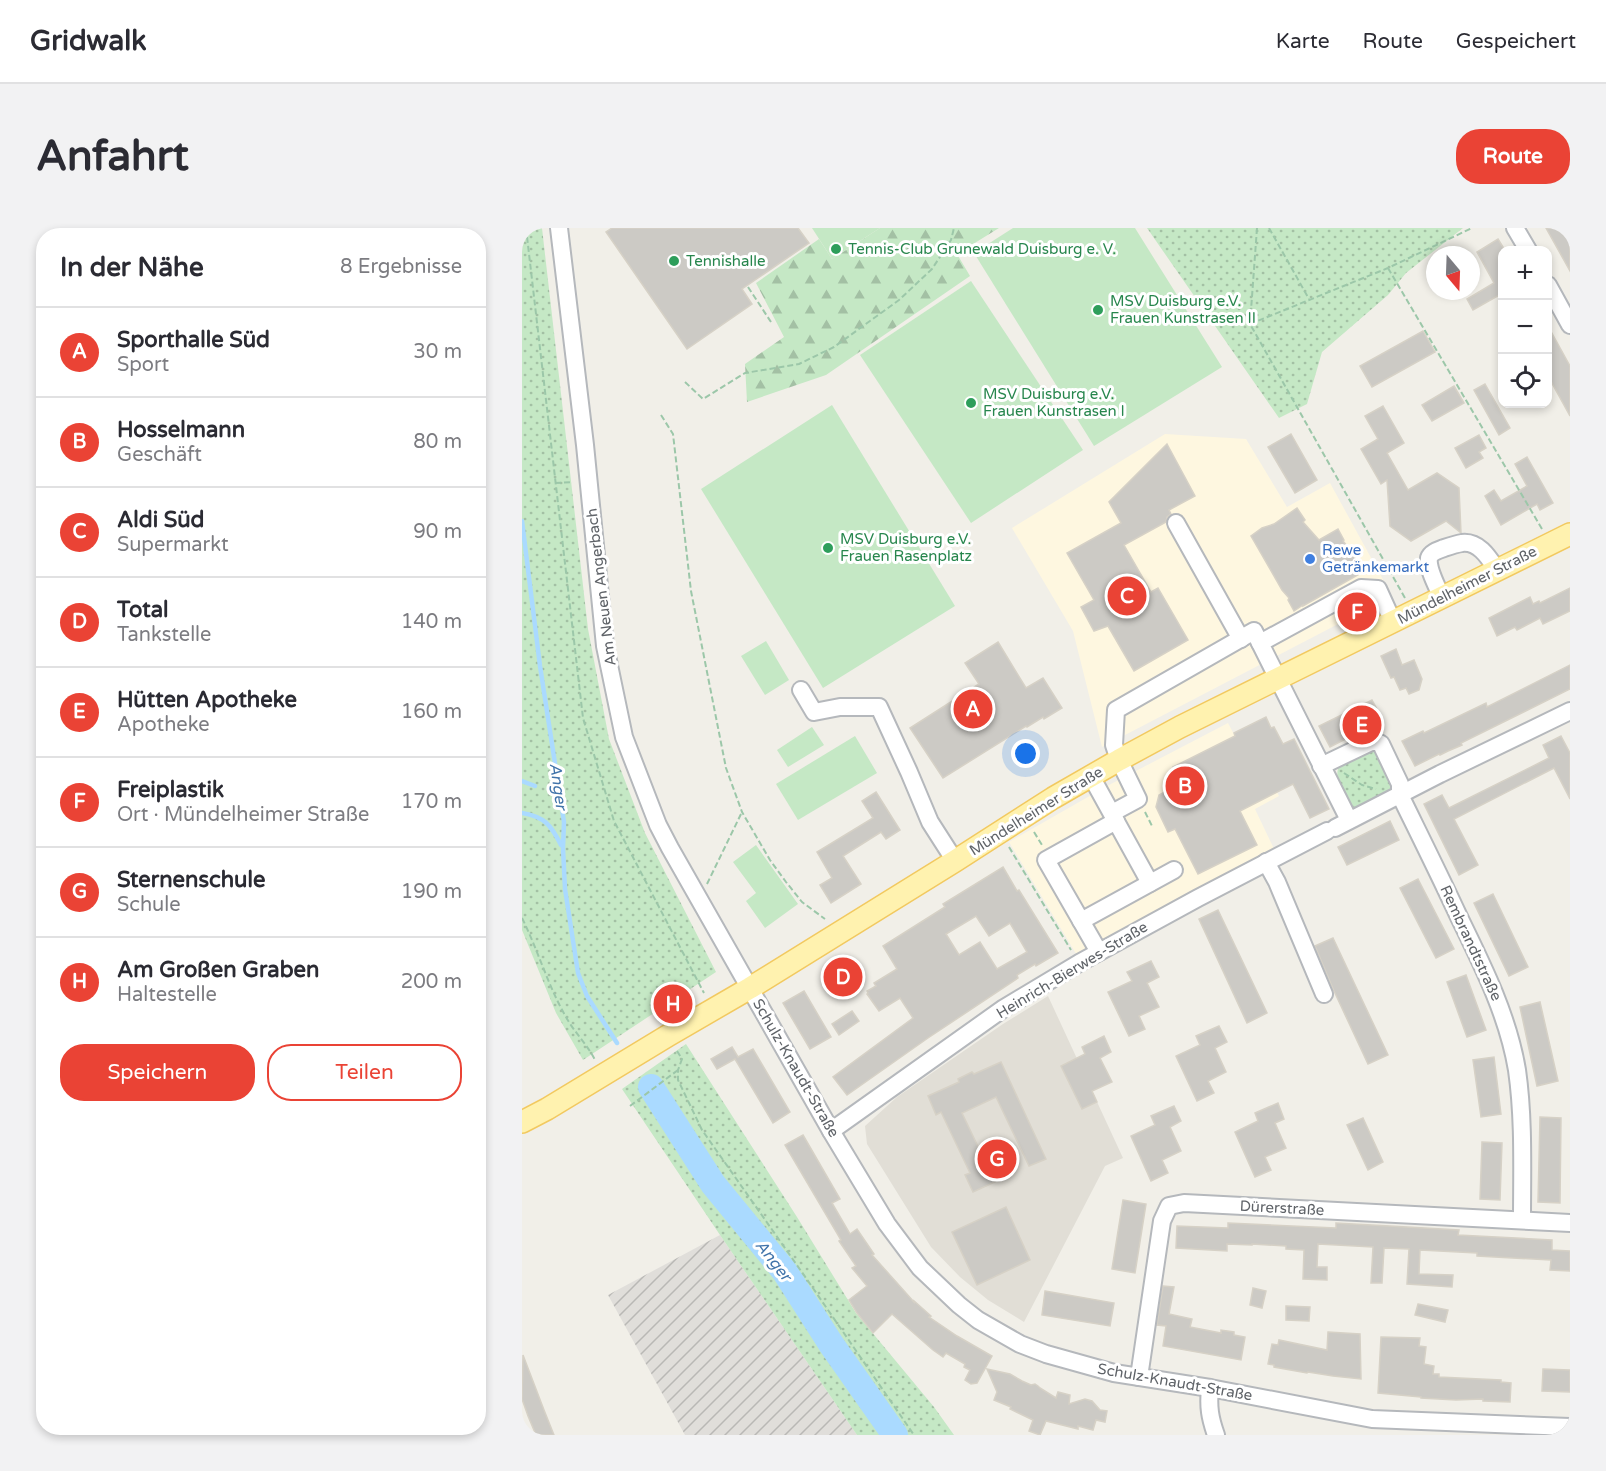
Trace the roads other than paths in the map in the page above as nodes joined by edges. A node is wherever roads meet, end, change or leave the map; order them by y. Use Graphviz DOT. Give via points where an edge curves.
graph roads {
  1 [pos="559,228"];
  2 [pos="1515,228"];
  3 [pos="1526,246"];
  4 [pos="1552,292"];
  5 [pos="1570,325"];
  6 [pos="1176,523"];
  7 [pos="1570,534"];
  8 [pos="1497,570"];
  9 [pos="1442,598"];
  10 [pos="1394,622"];
  11 [pos="1242,639"];
  12 [pos="1260,643"];
  13 [pos="1277,679"];
  14 [pos="801,690"];
  15 [pos="1570,711"];
  16 [pos="1119,760"];
  17 [pos="1326,764"];
  18 [pos="1091,776"];
  19 [pos="1400,795"];
  20 [pos="1114,817"];
  21 [pos="1337,826"];
  22 [pos="955,861"];
  23 [pos="1266,862"];
  24 [pos="1174,870"];
  25 [pos="1150,883"];
  26 [pos="1081,921"];
  27 [pos="1099,952"];
  28 [pos="750,988"];
  29 [pos="1324,994"];
  30 [pos="522,1122"];
  31 [pos="831,1131"];
  32 [pos="1522,1220"];
  33 [pos="1570,1223"];
  34 [pos="1139,1377"];
  35 [pos="1210,1388"];
  36 [pos="1570,1427"];
  37 [pos="1475,1428"];
  38 [pos="1216,1435"];
  1 -- 28 [label="street, Am Neuen Angerbach" via="605,646 624,737 658,825"];
  2 -- 3 [label="street"];
  4 -- 5 [label="street"];
  6 -- 11 [label="street"];
  7 -- 8 [label="main road, Mündelheimer Straße"];
  8 -- 9 [label="main road, Mündelheimer Straße"];
  8 -- 9 [label="street" via="1475,546 1464,543 1437,550 1429,560"];
  9 -- 10 [label="main road, Mündelheimer Straße"];
  10 -- 12 [label="street" via="1378,589 1361,588"];
  10 -- 13 [label="main road, Mündelheimer Straße"];
  11 -- 12 [label="street" via="1254,631"];
  11 -- 16 [label="street" via="1116,710 1114,745"];
  12 -- 13 [label="street"];
  13 -- 16 [label="main road, Mündelheimer Straße"];
  13 -- 17 [label="street"];
  14 -- 22 [label="street" via="814,712 840,706 879,707 930,822"];
  15 -- 19 [label="street, Heinrich-Bierwes-Straße"];
  16 -- 18 [label="main road, Mündelheimer Straße"];
  16 -- 20 [label="street" via="1138,799"];
  17 -- 19 [label="street, Rembrandtstraße" via="1375,741 1381,744 1400,783"];
  17 -- 21 [label="street"];
  18 -- 20 [label="street"];
  18 -- 22 [label="main road, Mündelheimer Straße"];
  19 -- 21 [label="street, Heinrich-Bierwes-Straße"];
  19 -- 32 [label="street, Rembrandtstraße" via="1484,967 1510,1039 1521,1118"];
  20 -- 25 [label="street"];
  20 -- 26 [label="street" via="1046,860"];
  21 -- 23 [label="street, Heinrich-Bierwes-Straße"];
  22 -- 28 [label="main road, Mündelheimer Straße"];
  23 -- 27 [label="street, Heinrich-Bierwes-Straße"];
  23 -- 29 [label="street"];
  24 -- 25 [label="street"];
  25 -- 26 [label="street"];
  26 -- 27 [label="street"];
  27 -- 31 [label="street, Heinrich-Bierwes-Straße" via="1004,1008"];
  28 -- 30 [label="main road, Mündelheimer Straße"];
  28 -- 31 [label="street, Schulz-Knaudt-Straße"];
  31 -- 34 [label="street, Schulz-Knaudt-Straße" via="903,1246 959,1305 1020,1344"];
  32 -- 33 [label="street, Dürerstraße"];
  32 -- 34 [label="street, Dürerstraße" via="1184,1203 1169,1206 1162,1221"];
  34 -- 35 [label="street, Schulz-Knaudt-Straße"];
  35 -- 37 [label="street, Schulz-Knaudt-Straße" via="1371,1419"];
  35 -- 38 [label="street" via="1208,1404"];
  36 -- 37 [label="street, Schulz-Knaudt-Straße"];
}
